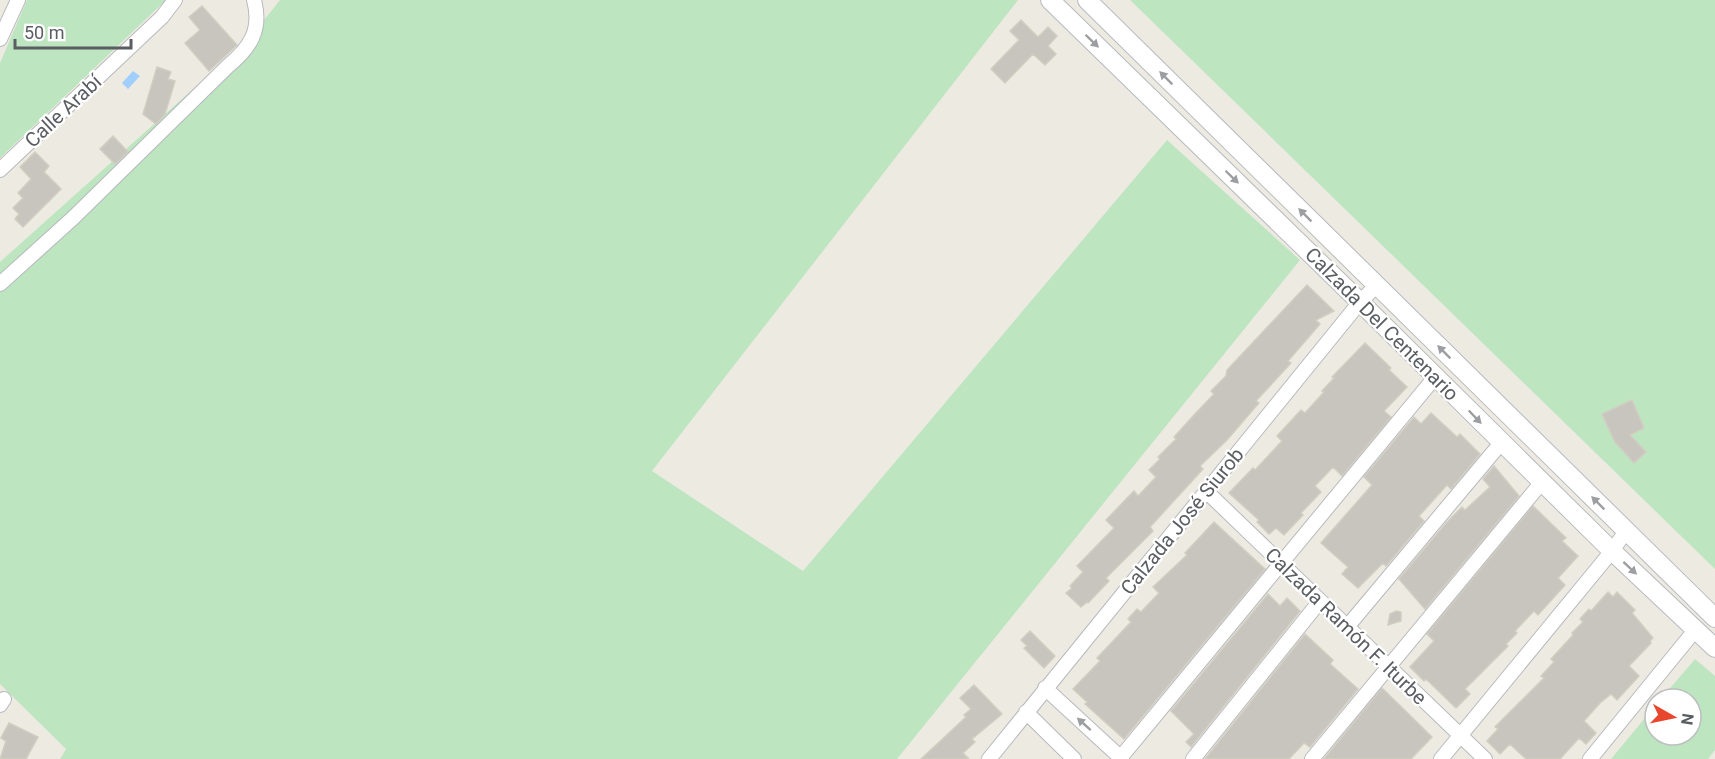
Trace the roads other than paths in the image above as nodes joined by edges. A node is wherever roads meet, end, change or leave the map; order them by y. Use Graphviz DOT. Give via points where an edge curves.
graph roads {
  1 [pos="18,0"];
  2 [pos="175,0"];
  3 [pos="1050,0"];
  4 [pos="1087,0"];
  5 [pos="256,6"];
  6 [pos="0,39"];
  7 [pos="0,170"];
  8 [pos="0,284"];
  9 [pos="1377,285"];
  10 [pos="1360,302"];
  11 [pos="1436,376"];
  12 [pos="1501,443"];
  13 [pos="1542,482"];
  14 [pos="1207,492"];
  15 [pos="1626,531"];
  16 [pos="1612,551"];
  17 [pos="1281,564"];
  18 [pos="1320,601"];
  19 [pos="1715,618"];
  20 [pos="1347,627"];
  21 [pos="1696,629"];
  22 [pos="1715,648"];
  23 [pos="1388,666"];
  24 [pos="1045,688"];
  25 [pos="1026,712"];
  26 [pos="1461,735"];
  27 [pos="1122,758"];
  28 [pos="989,759"];
  29 [pos="1074,759"];
  30 [pos="1193,759"];
  31 [pos="1312,759"];
  32 [pos="1441,759"];
  33 [pos="1485,759"];
  34 [pos="1590,759"];
  1 -- 6 [label="street"];
  2 -- 7 [label="street, Calle Arabí" via="162,17"];
  3 -- 10 [label="main road, Calzada Del Centenario, one-way"];
  9 -- 4 [label="main road, Calzada Del Centenario, one-way"];
  5 -- 8 [label="street" via="252,40 242,55"];
  9 -- 10 [label="street, Calzada José Siurob"];
  15 -- 9 [label="main road, Calzada Del Centenario, one-way"];
  10 -- 11 [label="main road, Calzada Del Centenario"];
  10 -- 14 [label="street, Calzada José Siurob"];
  11 -- 12 [label="main road, Calzada Del Centenario, one-way"];
  11 -- 17 [label="street"];
  12 -- 13 [label="main road, Calzada Del Centenario"];
  12 -- 20 [label="street"];
  13 -- 16 [label="main road, Calzada Del Centenario"];
  13 -- 23 [label="street"];
  14 -- 17 [label="street, Calzada Ramón F. Iturbe"];
  14 -- 24 [label="street, Calzada José Siurob"];
  15 -- 16 [label="street"];
  15 -- 19 [label="main road, Calzada Del Centenario"];
  16 -- 21 [label="main road, Calzada Del Centenario, one-way"];
  16 -- 26 [label="street"];
  17 -- 18 [label="street, Calzada Ramón F. Iturbe"];
  17 -- 27 [label="street"];
  18 -- 20 [label="street, Calzada Ramón F. Iturbe"];
  18 -- 30 [label="street"];
  20 -- 23 [label="street, Calzada Ramón F. Iturbe"];
  21 -- 22 [label="main road, Calzada Del Centenario"];
  21 -- 34 [label="street"];
  23 -- 26 [label="street, Calzada Ramón F. Iturbe"];
  23 -- 31 [label="street"];
  24 -- 25 [label="street, Calzada José Siurob"];
  27 -- 24 [label="street, one-way"];
  25 -- 28 [label="street, Calzada José Siurob"];
  25 -- 29 [label="street"];
  26 -- 32 [label="street"];
  26 -- 33 [label="street, Calzada Ramón F. Iturbe"];
}
